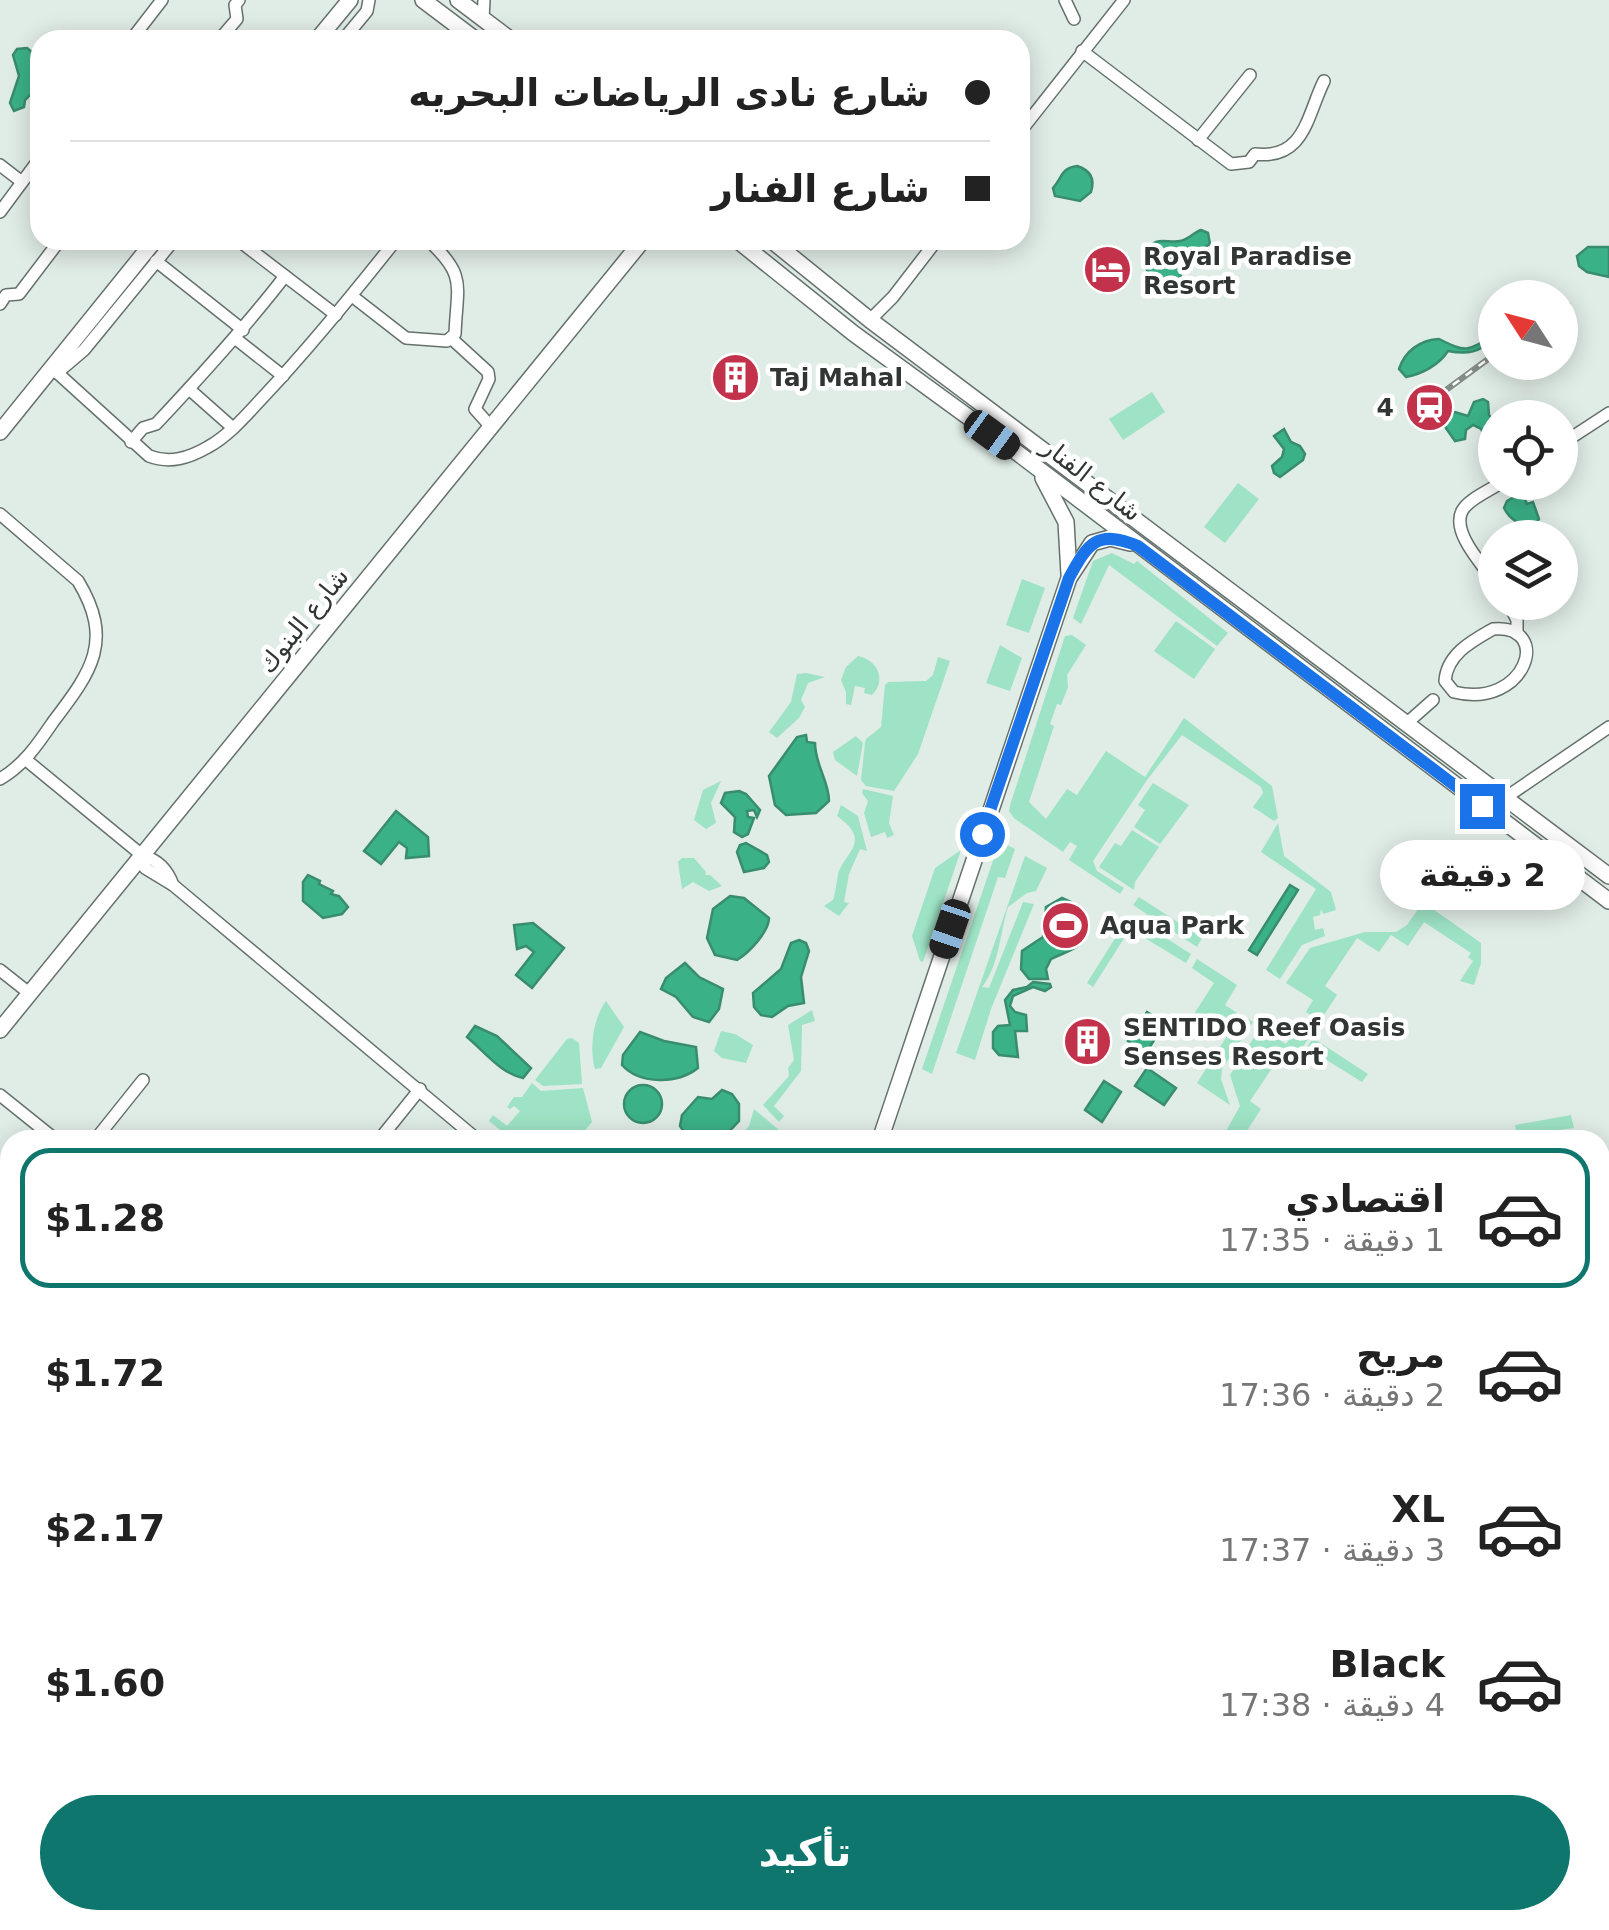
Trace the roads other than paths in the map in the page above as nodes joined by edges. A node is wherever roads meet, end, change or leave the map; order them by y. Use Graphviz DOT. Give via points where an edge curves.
graph roads {
  1 [pos="162,0"];
  2 [pos="239,0"];
  3 [pos="350,0"];
  4 [pos="369,0"];
  5 [pos="423,0"];
  6 [pos="458,0"];
  7 [pos="484,0"];
  8 [pos="1065,0"];
  9 [pos="1124,0"];
  10 [pos="483,19"];
  11 [pos="1074,19"];
  12 [pos="139,30"];
  13 [pos="228,30"];
  14 [pos="325,30"];
  15 [pos="351,30"];
  16 [pos="463,30"];
  17 [pos="497,30"];
  18 [pos="1082,51"];
  19 [pos="1250,75"];
  20 [pos="1324,81"];
  21 [pos="1030,119"];
  22 [pos="1198,140"];
  23 [pos="0,165"];
  24 [pos="30,171"];
  25 [pos="22,182"];
  26 [pos="2,205"];
  27 [pos="52,250"];
  28 [pos="156,250"];
  29 [pos="251,250"];
  30 [pos="388,250"];
  31 [pos="439,250"];
  32 [pos="635,250"];
  33 [pos="749,250"];
  34 [pos="783,250"];
  35 [pos="929,250"];
  36 [pos="285,276"];
  37 [pos="352,296"];
  38 [pos="0,304"];
  39 [pos="336,315"];
  40 [pos="870,320"];
  41 [pos="853,333"];
  42 [pos="240,334"];
  43 [pos="452,339"];
  44 [pos="898,340"];
  45 [pos="885,357"];
  46 [pos="55,371"];
  47 [pos="283,376"];
  48 [pos="188,389"];
  49 [pos="1609,413"];
  50 [pos="233,428"];
  51 [pos="492,428"];
  52 [pos="0,432"];
  53 [pos="1578,433"];
  54 [pos="131,442"];
  55 [pos="1036,468"];
  56 [pos="1478,498"];
  57 [pos="0,514"];
  58 [pos="1138,546"];
  59 [pos="1478,557"];
  60 [pos="1069,578"];
  61 [pos="1518,620"];
  62 [pos="1517,634"];
  63 [pos="1441,693"];
  64 [pos="1407,723"];
  65 [pos="1609,727"];
  66 [pos="25,759"];
  67 [pos="0,779"];
  68 [pos="1505,798"];
  69 [pos="143,856"];
  70 [pos="1609,876"];
  71 [pos="1609,901"];
  72 [pos="0,970"];
  73 [pos="29,993"];
  74 [pos="0,1030"];
  75 [pos="144,1080"];
  76 [pos="420,1089"];
  77 [pos="0,1095"];
  78 [pos="44,1130"];
  79 [pos="103,1130"];
  80 [pos="387,1130"];
  81 [pos="467,1130"];
  82 [pos="883,1130"];
  1 -- 12 [label="street"];
  2 -- 13 [label="street"];
  3 -- 14 [label="main road"];
  4 -- 15 [label="street"];
  5 -- 16 [label="main road"];
  6 -- 10 [label="main road"];
  7 -- 10 [label="street"];
  8 -- 11 [label="street"];
  9 -- 18 [label="street"];
  10 -- 17 [label="main road"];
  18 -- 21 [label="street"];
  18 -- 22 [label="street"];
  19 -- 22 [label="street"];
  20 -- 22 [label="street" via="1313,115 1276,156 1255,154 1250,162 1231,164"];
  23 -- 25 [label="street"];
  24 -- 25 [label="street"];
  25 -- 26 [label="street"];
  27 -- 38 [label="street" via="19,294 6,295"];
  28 -- 42 [label="street"];
  28 -- 46 [label="main road"];
  29 -- 36 [label="street"];
  30 -- 37 [label="street"];
  31 -- 43 [label="street" via="457,277"];
  32 -- 51 [label="main road, شارع البنوك"];
  33 -- 41 [label="main road, شارع الفنار"];
  34 -- 40 [label="main road, شارع الفنار"];
  35 -- 40 [label="street"];
  36 -- 39 [label="street"];
  36 -- 42 [label="street"];
  37 -- 39 [label="street"];
  37 -- 43 [label="street" via="406,338"];
  39 -- 47 [label="street"];
  40 -- 41 [label="main road"];
  40 -- 44 [label="main road, شارع الفنار"];
  41 -- 45 [label="main road, شارع الفنار"];
  42 -- 47 [label="street"];
  42 -- 48 [label="street"];
  43 -- 51 [label="street" via="488,372 475,409"];
  44 -- 45 [label="main road" via="887,345"];
  44 -- 64 [label="main road, شارع الفنار"];
  45 -- 55 [label="main road, شارع الفنار"];
  46 -- 52 [label="main road"];
  46 -- 54 [label="street"];
  47 -- 50 [label="street"];
  48 -- 50 [label="street"];
  48 -- 54 [label="street"];
  49 -- 53 [label="street"];
  50 -- 54 [label="street" via="212,446 169,461"];
  51 -- 69 [label="main road, شارع البنوك"];
  55 -- 58 [label="main road, شارع الفنار"];
  55 -- 60 [label="main road" via="1066,522"];
  56 -- 59 [label="street" via="1461,516"];
  57 -- 66 [label="street" via="78,581 96,637 88,676"];
  58 -- 60 [label="main road" via="1097,540"];
  58 -- 71 [label="main road, شارع الفنار"];
  60 -- 82 [label="main road"];
  61 -- 62 [label="street"];
  62 -- 63 [label="street" via="1493,629 1465,646 1447,669"];
  62 -- 63 [label="street" via="1527,658 1516,679 1478,695"];
  63 -- 64 [label="street"];
  64 -- 68 [label="main road, شارع الفنار"];
  65 -- 68 [label="street"];
  66 -- 67 [label="street"];
  66 -- 69 [label="street"];
  68 -- 70 [label="main road, شارع الفنار"];
  69 -- 73 [label="main road, شارع البنوك"];
  69 -- 76 [label="street" via="144,867"];
  72 -- 73 [label="street"];
  73 -- 74 [label="main road, شارع البنوك"];
  75 -- 79 [label="street"];
  76 -- 80 [label="street"];
  76 -- 81 [label="street"];
  77 -- 78 [label="street"];
}
